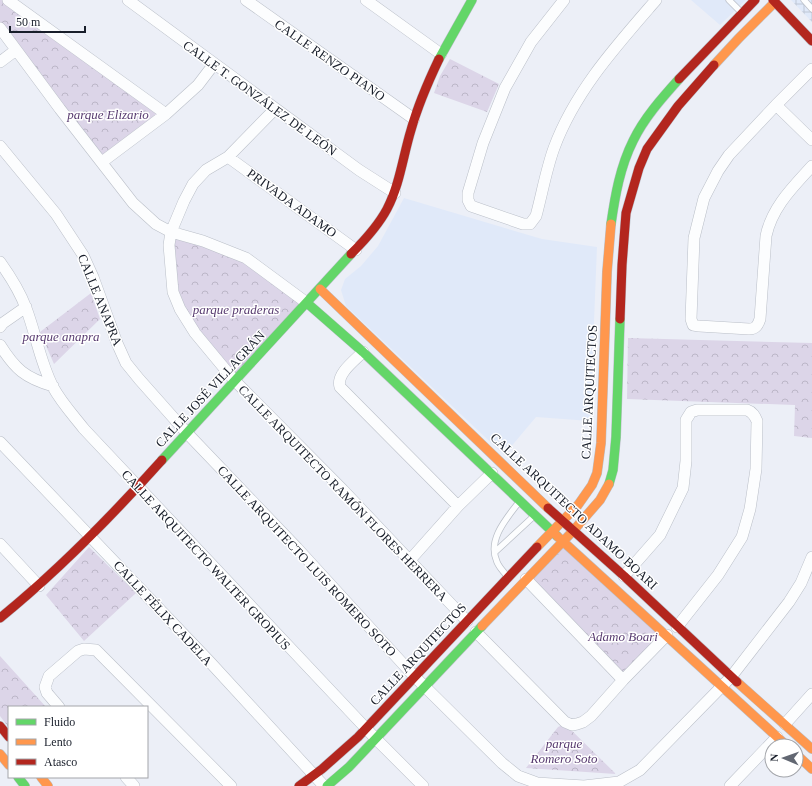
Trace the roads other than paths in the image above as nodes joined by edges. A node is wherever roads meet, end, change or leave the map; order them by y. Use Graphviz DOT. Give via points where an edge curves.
graph roads {
  1 [pos="8,0"];
  2 [pos="128,0"];
  3 [pos="246,0"];
  4 [pos="366,0"];
  5 [pos="472,0"];
  6 [pos="564,0"];
  7 [pos="656,0"];
  8 [pos="729,0"];
  9 [pos="756,0"];
  10 [pos="804,0"];
  11 [pos="774,1"];
  12 [pos="812,8"];
  13 [pos="742,13"];
  14 [pos="0,28"];
  15 [pos="812,41"];
  16 [pos="16,50"];
  17 [pos="441,54"];
  18 [pos="0,62"];
  19 [pos="214,64"];
  20 [pos="812,69"];
  21 [pos="776,105"];
  22 [pos="275,109"];
  23 [pos="166,114"];
  24 [pos="414,119"];
  25 [pos="812,140"];
  26 [pos="633,141"];
  27 [pos="0,146"];
  28 [pos="647,149"];
  29 [pos="228,157"];
  30 [pos="102,162"];
  31 [pos="812,166"];
  32 [pos="394,193"];
  33 [pos="172,232"];
  34 [pos="356,250"];
  35 [pos="0,262"];
  36 [pos="320,289"];
  37 [pos="307,303"];
  38 [pos="26,307"];
  39 [pos="0,327"];
  40 [pos="0,345"];
  41 [pos="363,352"];
  42 [pos="604,372"];
  43 [pos="618,373"];
  44 [pos="234,380"];
  45 [pos="52,386"];
  46 [pos="186,432"];
  47 [pos="0,442"];
  48 [pos="492,473"];
  49 [pos="137,487"];
  50 [pos="520,500"];
  51 [pos="458,506"];
  52 [pos="535,515"];
  53 [pos="563,520"];
  54 [pos="552,531"];
  55 [pos="573,531"];
  56 [pos="90,536"];
  57 [pos="563,541"];
  58 [pos="0,544"];
  59 [pos="494,552"];
  60 [pos="812,557"];
  61 [pos="410,560"];
  62 [pos="624,576"];
  63 [pos="508,577"];
  64 [pos="526,579"];
  65 [pos="39,586"];
  66 [pos="0,618"];
  67 [pos="467,621"];
  68 [pos="677,627"];
  69 [pos="476,632"];
  70 [pos="667,636"];
  71 [pos="414,676"];
  72 [pos="731,677"];
  73 [pos="623,680"];
  74 [pos="723,686"];
  75 [pos="425,687"];
  76 [pos="812,694"];
  77 [pos="58,706"];
  78 [pos="785,724"];
  79 [pos="0,726"];
  80 [pos="366,728"];
  81 [pos="8,736"];
  82 [pos="777,737"];
  83 [pos="376,739"];
  84 [pos="812,749"];
  85 [pos="0,754"];
  86 [pos="804,762"];
  87 [pos="8,764"];
  88 [pos="812,769"];
  89 [pos="315,776"];
  90 [pos="19,778"];
  91 [pos="42,778"];
  92 [pos="25,786"];
  93 [pos="48,786"];
  94 [pos="231,786"];
  95 [pos="299,786"];
  96 [pos="326,786"];
  97 [pos="423,786"];
  98 [pos="730,786"];
  1 -- 23 [label="street"];
  2 -- 19 [label="street, CALLE T. GONZÁLEZ DE LEÓN"];
  3 -- 24 [label="street, CALLE RENZO PIANO"];
  4 -- 17 [label="street"];
  5 -- 17 [label="street, CALLE JOSÉ VILLAGRÁN"];
  6 -- 7 [label="street" via="531,42 505,88 483,143 468,193 469,203 474,207 523,224 530,224 536,216 554,148 592,77"];
  8 -- 13 [label="lane"];
  9 -- 13 [label="street, CALLE ARQUITECTOS"];
  10 -- 12 [label="lane"];
  11 -- 15 [label="street"];
  11 -- 28 [label="street, CALLE ARQUITECTOS" via="692,89"];
  13 -- 26 [label="street, CALLE ARQUITECTOS" via="663,97"];
  14 -- 16 [label="street"];
  16 -- 18 [label="street"];
  16 -- 30 [label="street"];
  17 -- 24 [label="street, CALLE JOSÉ VILLAGRÁN"];
  19 -- 22 [label="street, CALLE T. GONZÁLEZ DE LEÓN"];
  19 -- 23 [label="street" via="198,85"];
  20 -- 21 [label="street"];
  21 -- 25 [label="street"];
  21 -- 31 [label="street" via="729,155 704,198 694,238 691,319 693,325 749,329 756,327 760,319 769,222 775,210"];
  22 -- 29 [label="street, CALLE ARQUITECTO RAMÓN FLORES HERRERA"];
  22 -- 32 [label="street, CALLE T. GONZÁLEZ DE LEÓN"];
  23 -- 30 [label="street"];
  24 -- 32 [label="street, CALLE JOSÉ VILLAGRÁN"];
  26 -- 28 [label="street"];
  26 -- 42 [label="street, CALLE ARQUITECTOS" via="617,184 611,215"];
  27 -- 46 [label="street, CALLE ANAPRA" via="56,214 83,255 126,363"];
  28 -- 43 [label="street, CALLE ARQUITECTOS" via="626,213"];
  29 -- 33 [label="street, CALLE ARQUITECTO RAMÓN FLORES HERRERA" via="206,170 193,184"];
  29 -- 34 [label="street, PRIVADA ADAMO"];
  30 -- 33 [label="street" via="133,203 156,224"];
  32 -- 34 [label="street, CALLE JOSÉ VILLAGRÁN" via="377,225"];
  33 -- 37 [label="street" via="246,258"];
  33 -- 44 [label="street, CALLE ARQUITECTO RAMÓN FLORES HERRERA" via="169,245 171,278 180,309 195,333"];
  34 -- 36 [label="street, CALLE JOSÉ VILLAGRÁN"];
  35 -- 38 [label="street, CALLE ARQUITECTO WALTER GROPIUS"];
  36 -- 37 [label="street, CALLE JOSÉ VILLAGRÁN"];
  36 -- 53 [label="street, CALLE ARQUITECTO ADAMO BOARI"];
  37 -- 41 [label="street"];
  37 -- 44 [label="street, CALLE JOSÉ VILLAGRÁN"];
  38 -- 39 [label="street"];
  38 -- 45 [label="street, CALLE ARQUITECTO WALTER GROPIUS"];
  40 -- 45 [label="street" via="24,374 37,382"];
  41 -- 48 [label="street"];
  41 -- 51 [label="street" via="344,372 340,379 340,387"];
  42 -- 43 [label="street"];
  42 -- 53 [label="street, CALLE ARQUITECTOS" via="599,464 588,491"];
  43 -- 55 [label="street, CALLE ARQUITECTOS" via="615,450 609,485 600,500"];
  44 -- 46 [label="street, CALLE JOSÉ VILLAGRÁN"];
  44 -- 61 [label="street, CALLE ARQUITECTO RAMÓN FLORES HERRERA"];
  45 -- 49 [label="street, CALLE ARQUITECTO WALTER GROPIUS" via="84,429"];
  46 -- 49 [label="street, CALLE JOSÉ VILLAGRÁN"];
  46 -- 71 [label="street, CALLE ARQUITECTO LUIS ROMERO SOTO"];
  47 -- 56 [label="street, CALLE FÉLIX CADELA"];
  48 -- 50 [label="street"];
  48 -- 51 [label="street"];
  49 -- 56 [label="street, CALLE JOSÉ VILLAGRÁN"];
  49 -- 80 [label="street, CALLE ARQUITECTO WALTER GROPIUS"];
  50 -- 52 [label="street"];
  50 -- 59 [label="lane" via="498,531"];
  51 -- 61 [label="street"];
  52 -- 54 [label="street"];
  52 -- 59 [label="lane"];
  53 -- 54 [label="street, CALLE ARQUITECTOS"];
  53 -- 55 [label="street, CALLE ARQUITECTO ADAMO BOARI"];
  54 -- 57 [label="street"];
  54 -- 63 [label="street, CALLE ARQUITECTOS"];
  55 -- 57 [label="street, CALLE ARQUITECTOS"];
  55 -- 62 [label="street, CALLE ARQUITECTO ADAMO BOARI"];
  56 -- 65 [label="street, CALLE JOSÉ VILLAGRÁN"];
  56 -- 89 [label="street, CALLE FÉLIX CADELA"];
  57 -- 64 [label="street, CALLE ARQUITECTOS"];
  57 -- 70 [label="street"];
  58 -- 65 [label="street"];
  59 -- 63 [label="lane" via="497,563"];
  60 -- 72 [label="street, CALLE ARQUITECTO LUIS ROMERO SOTO" via="801,583 789,602"];
  61 -- 67 [label="street, CALLE ARQUITECTO RAMÓN FLORES HERRERA"];
  62 -- 68 [label="street, CALLE ARQUITECTO ADAMO BOARI"];
  62 -- 68 [label="street" via="660,535 683,488 686,420 691,412 747,410 755,415 758,440 756,468 750,509 742,537 718,575"];
  63 -- 67 [label="street, CALLE ARQUITECTOS"];
  64 -- 69 [label="street, CALLE ARQUITECTOS"];
  64 -- 73 [label="street"];
  65 -- 66 [label="street, CALLE JOSÉ VILLAGRÁN"];
  67 -- 71 [label="street, CALLE ARQUITECTOS"];
  68 -- 72 [label="street, CALLE ARQUITECTO ADAMO BOARI"];
  69 -- 73 [label="street" via="565,722 583,722 602,705"];
  69 -- 75 [label="street, CALLE ARQUITECTOS"];
  70 -- 73 [label="street"];
  70 -- 74 [label="street"];
  71 -- 75 [label="street, CALLE ARQUITECTO LUIS ROMERO SOTO"];
  71 -- 80 [label="street, CALLE ARQUITECTOS"];
  72 -- 74 [label="street, CALLE ARQUITECTO LUIS ROMERO SOTO"];
  72 -- 78 [label="street, CALLE ARQUITECTO ADAMO BOARI"];
  74 -- 75 [label="street, CALLE ARQUITECTO LUIS ROMERO SOTO" via="640,770 619,782 584,786 537,783 518,776"];
  74 -- 82 [label="street"];
  75 -- 83 [label="street, CALLE ARQUITECTOS"];
  76 -- 78 [label="street"];
  77 -- 94 [label="street" via="45,687 49,676 78,651 96,650"];
  78 -- 84 [label="street, CALLE ARQUITECTO ADAMO BOARI"];
  79 -- 81 [label="street"];
  80 -- 83 [label="street, CALLE ARQUITECTO WALTER GROPIUS"];
  80 -- 89 [label="street, CALLE ARQUITECTOS"];
  82 -- 98 [label="street"];
  83 -- 96 [label="street, CALLE ARQUITECTOS"];
  83 -- 97 [label="street"];
  85 -- 87 [label="street"];
  86 -- 88 [label="street"];
  89 -- 95 [label="street, CALLE ARQUITECTOS"];
  89 -- 96 [label="street, CALLE FÉLIX CADELA"];
  90 -- 92 [label="street"];
  91 -- 93 [label="street"];
}
